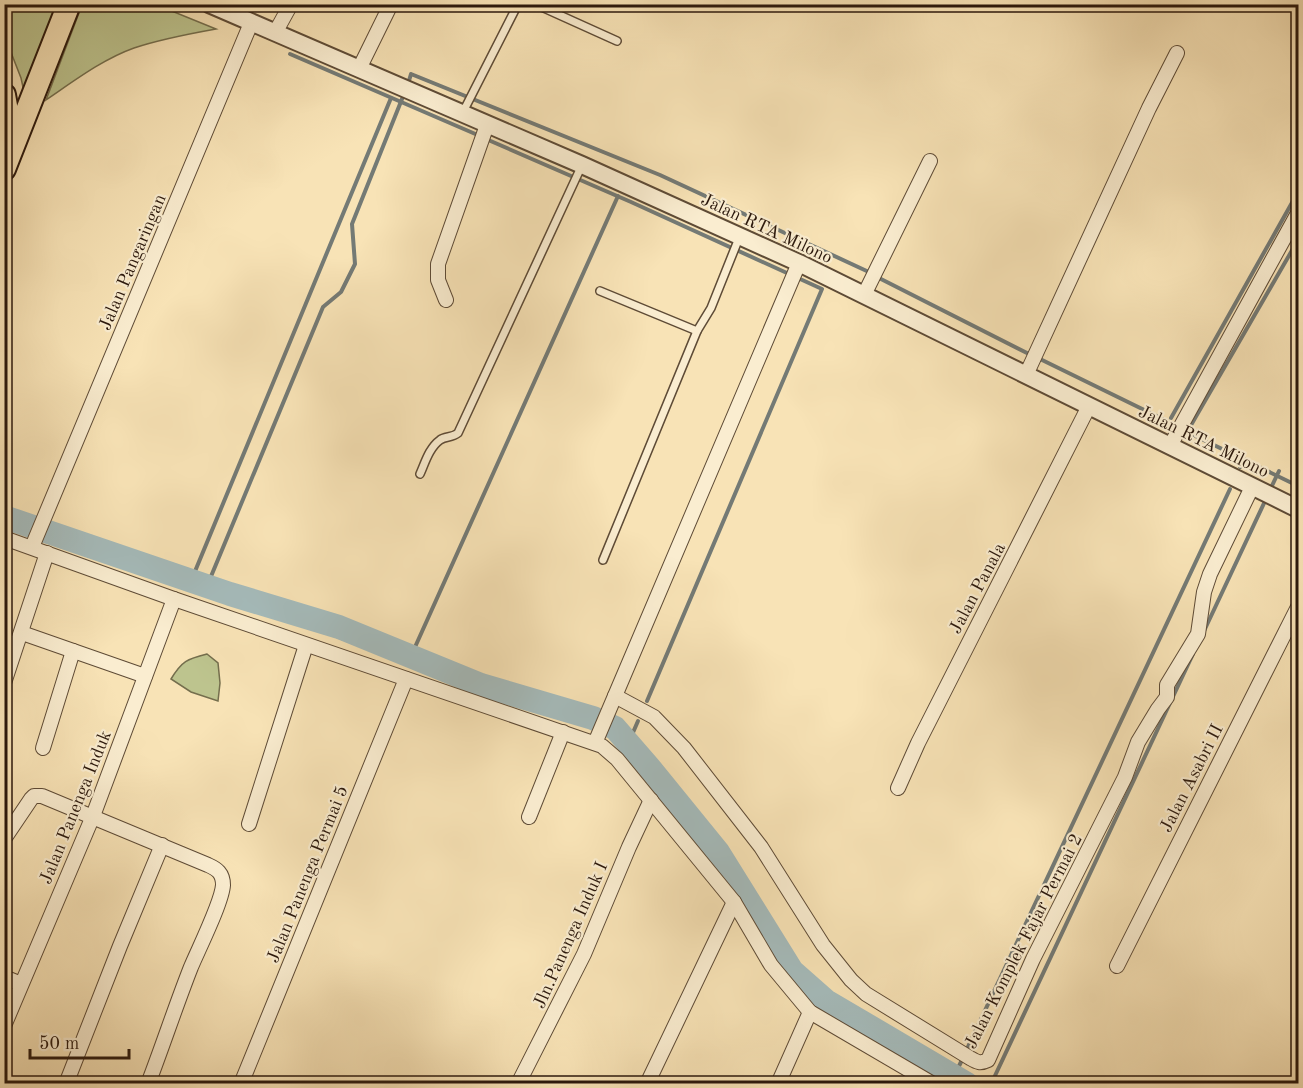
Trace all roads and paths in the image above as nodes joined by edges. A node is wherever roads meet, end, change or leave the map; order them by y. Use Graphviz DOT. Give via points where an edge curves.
graph roads {
  1 [pos="69,4"];
  2 [pos="209,4"];
  3 [pos="291,4"];
  4 [pos="391,4"];
  5 [pos="518,4"];
  6 [pos="535,4"];
  7 [pos="251,23"];
  8 [pos="275,33"];
  9 [pos="617,41"];
  10 [pos="1177,53"];
  11 [pos="359,69"];
  12 [pos="4,95"];
  13 [pos="462,114"];
  14 [pos="487,125"];
  15 [pos="13,144"];
  16 [pos="930,161"];
  17 [pos="4,169"];
  18 [pos="580,169"];
  19 [pos="1299,213"];
  20 [pos="738,240"];
  21 [pos="799,262"];
  22 [pos="600,291"];
  23 [pos="864,294"];
  24 [pos="446,300"];
  25 [pos="697,331"];
  26 [pos="1026,375"];
  27 [pos="1089,406"];
  28 [pos="1170,446"];
  29 [pos="420,474"];
  30 [pos="1252,487"];
  31 [pos="1299,509"];
  32 [pos="4,538"];
  33 [pos="34,543"];
  34 [pos="47,553"];
  35 [pos="603,560"];
  36 [pos="174,599"];
  37 [pos="1299,606"];
  38 [pos="22,633"];
  39 [pos="306,645"];
  40 [pos="74,651"];
  41 [pos="145,676"];
  42 [pos="406,679"];
  43 [pos="4,683"];
  44 [pos="615,696"];
  45 [pos="563,732"];
  46 [pos="597,739"];
  47 [pos="44,748"];
  48 [pos="898,788"];
  49 [pos="651,800"];
  50 [pos="93,816"];
  51 [pos="529,817"];
  52 [pos="249,824"];
  53 [pos="4,839"];
  54 [pos="162,845"];
  55 [pos="734,902"];
  56 [pos="1116,966"];
  57 [pos="4,977"];
  58 [pos="21,984"];
  59 [pos="810,1012"];
  60 [pos="4,1026"];
  61 [pos="66,1083"];
  62 [pos="148,1083"];
  63 [pos="241,1083"];
  64 [pos="518,1083"];
  65 [pos="647,1083"];
  66 [pos="778,1083"];
  67 [pos="933,1083"];
  1 -- 15 [label="highway"];
  2 -- 7 [label="street, Jalan RTA Milono"];
  3 -- 8 [label="street"];
  4 -- 11 [label="street"];
  5 -- 13 [label="lane"];
  6 -- 9 [label="lane"];
  7 -- 8 [label="street, Jalan RTA Milono"];
  7 -- 33 [label="street, Jalan Pangaringan"];
  8 -- 11 [label="street, Jalan RTA Milono"];
  10 -- 26 [label="street"];
  11 -- 13 [label="street, Jalan RTA Milono"];
  12 -- 15 [label="highway"];
  13 -- 14 [label="street, Jalan RTA Milono"];
  14 -- 18 [label="street, Jalan RTA Milono"];
  14 -- 24 [label="street" via="438,264 438,280"];
  15 -- 17 [label="highway"];
  16 -- 23 [label="street"];
  18 -- 20 [label="street, Jalan RTA Milono"];
  18 -- 29 [label="lane" via="458,433 433,446"];
  19 -- 28 [label="street"];
  20 -- 21 [label="street, Jalan RTA Milono"];
  20 -- 25 [label="lane" via="711,308"];
  21 -- 23 [label="street, Jalan RTA Milono"];
  21 -- 44 [label="street"];
  22 -- 25 [label="lane"];
  23 -- 26 [label="street, Jalan RTA Milono"];
  25 -- 35 [label="lane"];
  26 -- 27 [label="street, Jalan RTA Milono"];
  27 -- 28 [label="street, Jalan RTA Milono"];
  27 -- 48 [label="street, Jalan Panala"];
  28 -- 30 [label="street, Jalan RTA Milono"];
  30 -- 31 [label="street, Jalan RTA Milono"];
  30 -- 44 [label="street, Jalan Komplek Fajar Permai 2" via="1210,574 1198,634 1167,685 1167,697 1138,742 1125,777 1033,959 988,1060 980,1063 866,994 851,980 823,945 760,847 684,748 654,717"];
  32 -- 33 [label="street"];
  33 -- 34 [label="street"];
  34 -- 36 [label="street"];
  34 -- 38 [label="street"];
  36 -- 39 [label="street"];
  36 -- 41 [label="street, Jalan Panenga Induk"];
  37 -- 56 [label="street, Jalan Asabri II"];
  38 -- 40 [label="street"];
  38 -- 43 [label="street"];
  39 -- 42 [label="street"];
  39 -- 52 [label="street"];
  40 -- 41 [label="street"];
  40 -- 47 [label="street"];
  41 -- 50 [label="street, Jalan Panenga Induk"];
  42 -- 45 [label="street"];
  42 -- 63 [label="street, Jalan Panenga Permai 5"];
  44 -- 46 [label="street"];
  45 -- 46 [label="street"];
  45 -- 51 [label="street"];
  46 -- 49 [label="street"];
  49 -- 55 [label="street"];
  49 -- 64 [label="street, Jln.Panenga Induk I" via="584,954"];
  50 -- 53 [label="street" via="34,796"];
  50 -- 54 [label="street"];
  50 -- 58 [label="street, Jalan Panenga Induk"];
  54 -- 61 [label="street"];
  54 -- 62 [label="street" via="217,869 222,876 222,891"];
  55 -- 59 [label="street" via="771,965"];
  55 -- 65 [label="street"];
  57 -- 58 [label="street"];
  58 -- 60 [label="street, Jalan Panenga Induk"];
  59 -- 66 [label="street"];
  59 -- 67 [label="street"];
}
